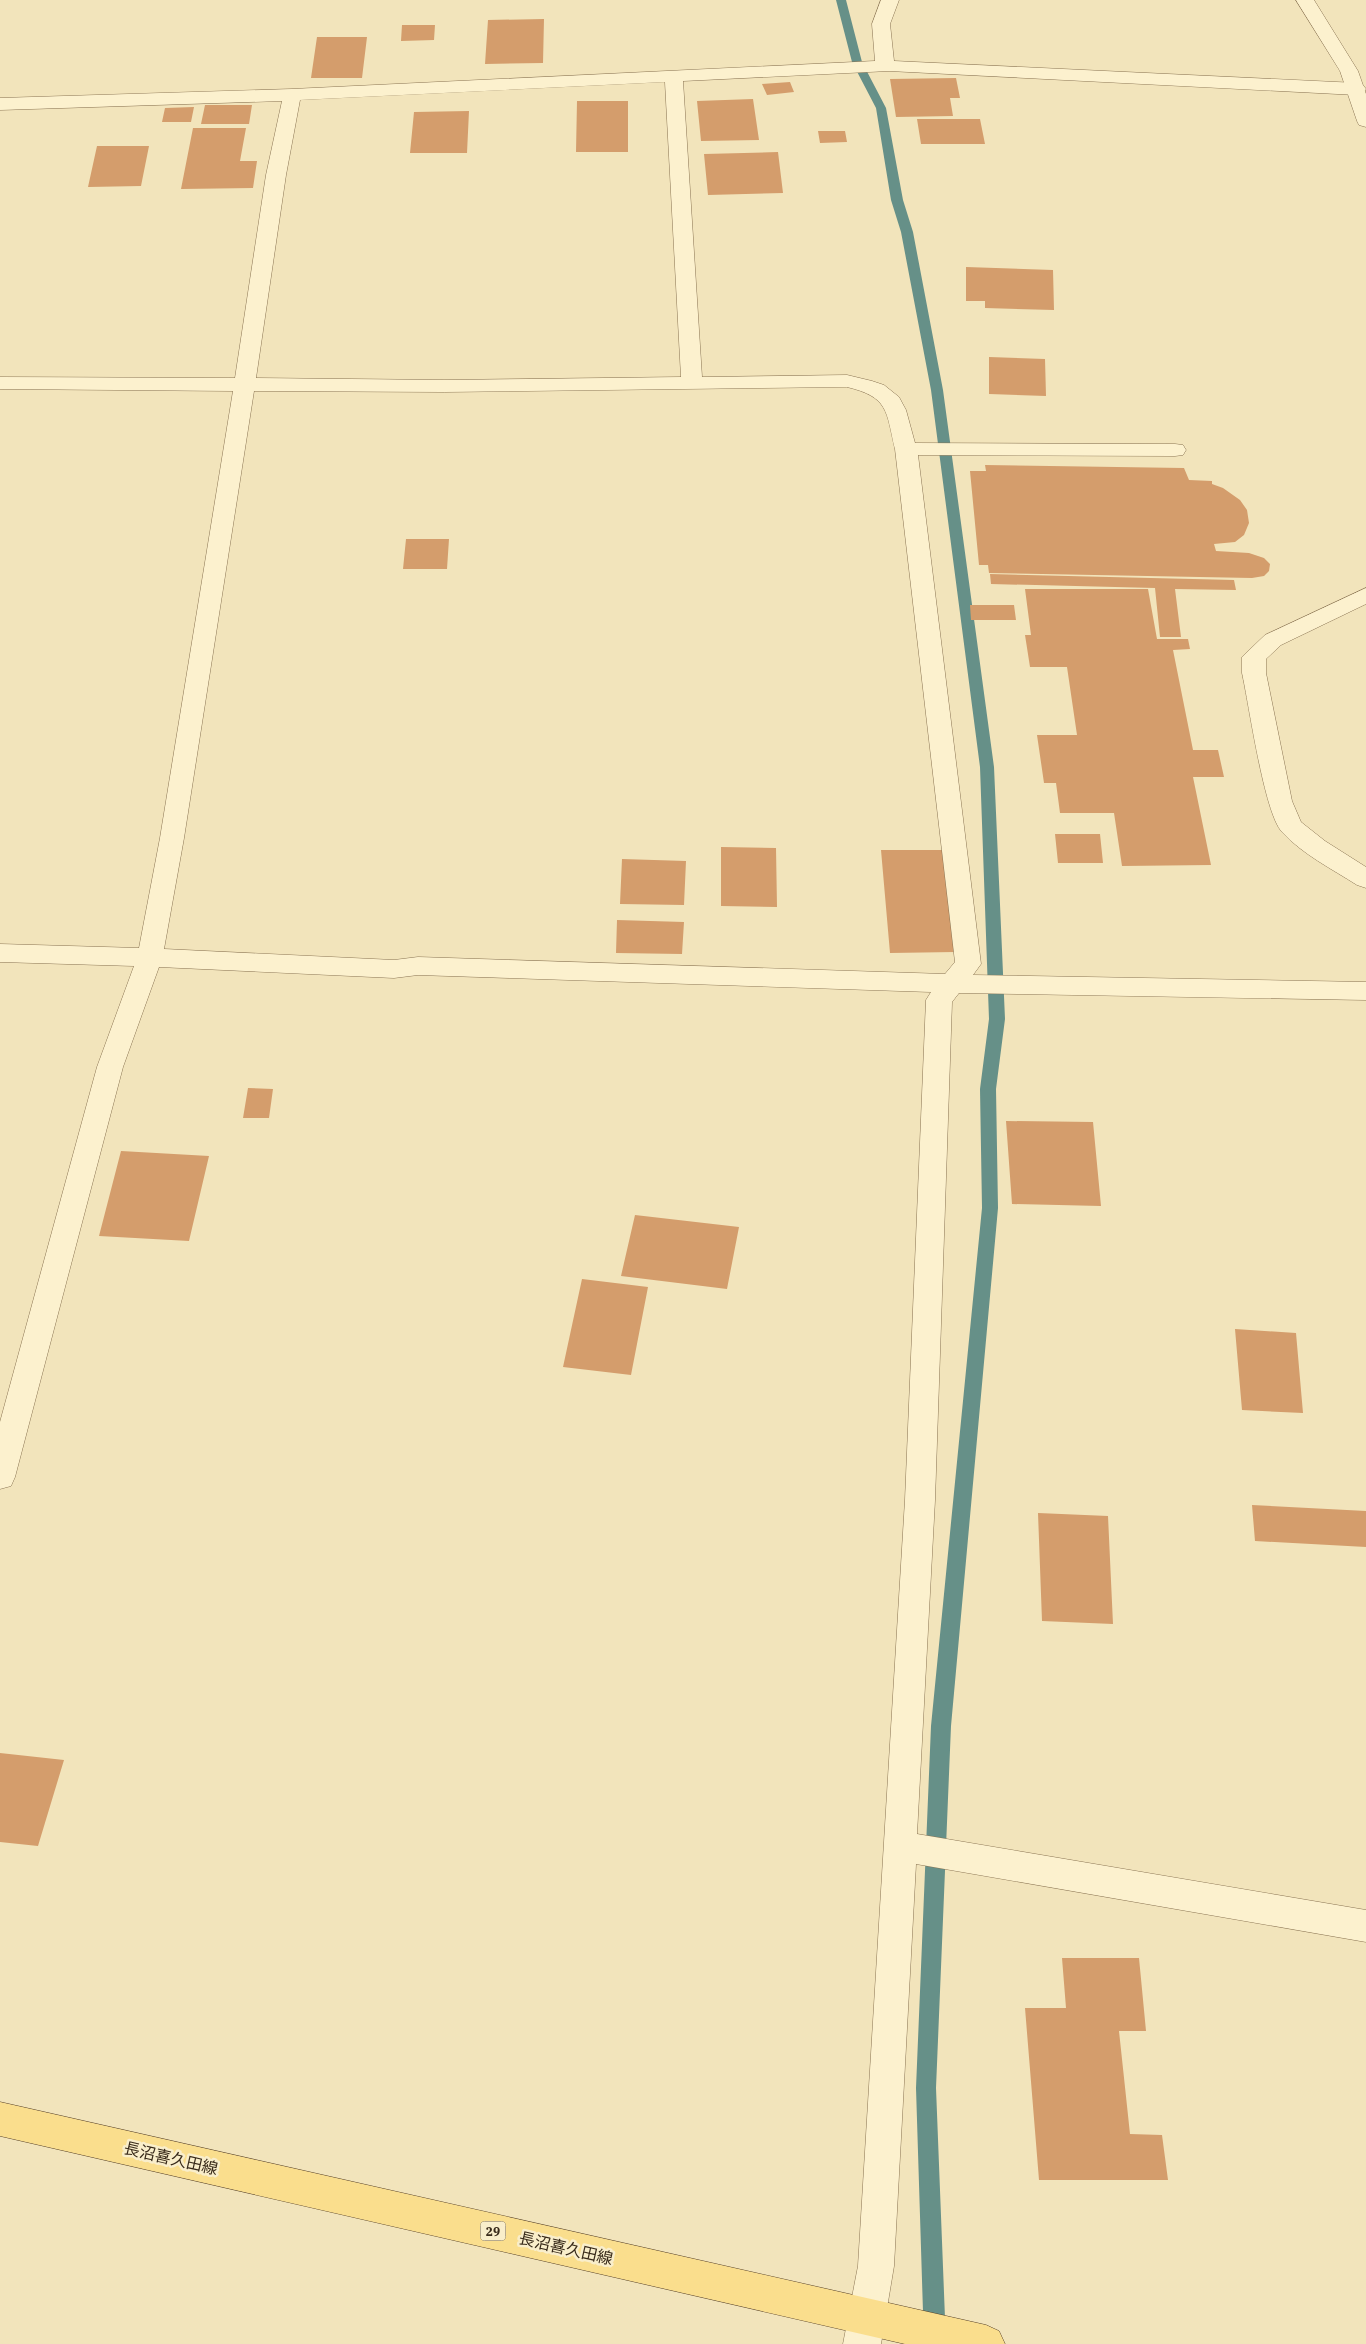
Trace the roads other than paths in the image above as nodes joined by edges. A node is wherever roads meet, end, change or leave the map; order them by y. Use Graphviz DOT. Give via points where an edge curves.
graph roads {
  1 [pos="890,0"];
  2 [pos="1305,0"];
  3 [pos="885,66"];
  4 [pos="674,77"];
  5 [pos="1361,89"];
  6 [pos="292,95"];
  7 [pos="0,104"];
  8 [pos="1366,121"];
  9 [pos="0,382"];
  10 [pos="692,384"];
  11 [pos="244,385"];
  12 [pos="906,449"];
  13 [pos="1175,450"];
  14 [pos="1366,595"];
  15 [pos="1366,879"];
  16 [pos="0,953"];
  17 [pos="150,957"];
  18 [pos="954,984"];
  19 [pos="1366,991"];
  20 [pos="0,1477"];
  21 [pos="900,1846"];
  22 [pos="1366,1926"];
  23 [pos="0,2119"];
  24 [pos="864,2330"];
  25 [pos="986,2344"];
  1 -- 3 [label="street" via="881,24"];
  2 -- 5 [label="street"];
  3 -- 4 [label="street"];
  3 -- 5 [label="street"];
  4 -- 6 [label="street"];
  4 -- 10 [label="street"];
  5 -- 8 [label="street"];
  6 -- 7 [label="street"];
  6 -- 11 [label="street" via="276,175"];
  9 -- 11 [label="street"];
  10 -- 11 [label="street"];
  10 -- 12 [label="street" via="847,381 879,389 889,396 894,406"];
  11 -- 17 [label="street"];
  12 -- 13 [label="street"];
  12 -- 18 [label="street" via="968,964"];
  14 -- 15 [label="street" via="1273,640 1254,657 1254,672 1280,801 1290,826"];
  16 -- 17 [label="street"];
  17 -- 18 [label="street" via="394,969 428,966"];
  17 -- 20 [label="street" via="110,1067"];
  18 -- 19 [label="street"];
  18 -- 21 [label="street" via="939,1000 920,1500"];
  21 -- 22 [label="street"];
  21 -- 24 [label="street" via="876,2266"];
  23 -- 24 [label="main road, 長沼喜久田線 / 29"];
  24 -- 25 [label="main road, 長沼喜久田線 / 29"];
}
